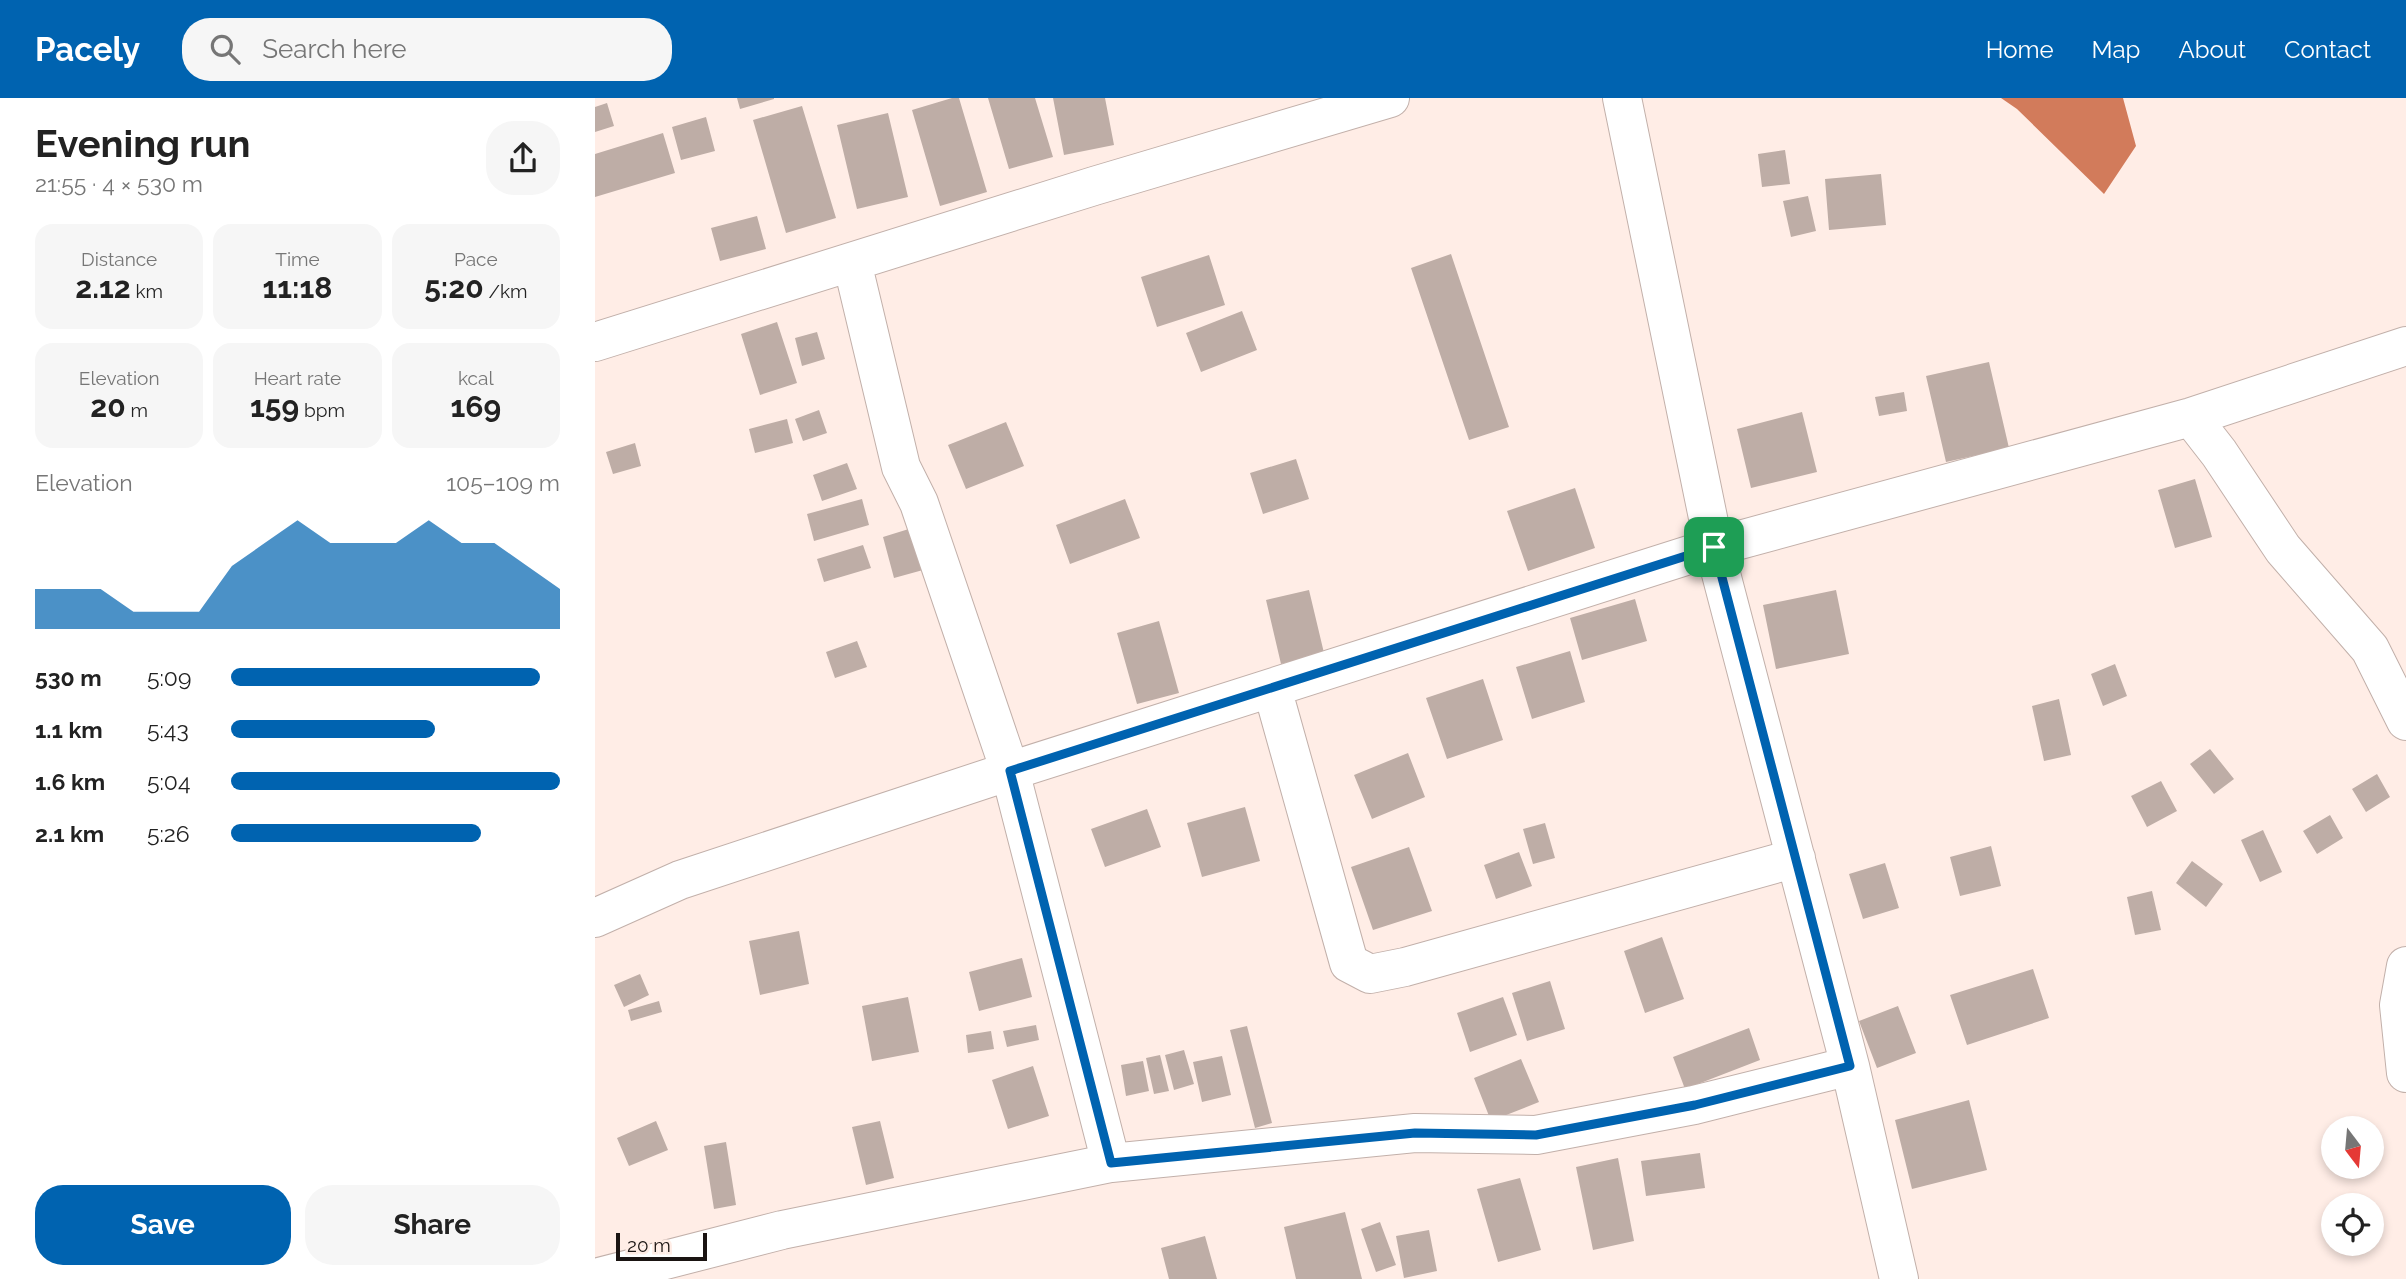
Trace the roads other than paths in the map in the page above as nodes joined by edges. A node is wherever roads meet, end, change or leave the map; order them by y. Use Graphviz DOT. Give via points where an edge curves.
graph roads {
  1 [pos="1390,98"];
  2 [pos="1622,98"];
  3 [pos="852,262"];
  4 [pos="595,342"];
  5 [pos="2406,346"];
  6 [pos="2191,417"];
  7 [pos="1714,547"];
  8 [pos="1272,688"];
  9 [pos="2406,721"];
  10 [pos="1010,771"];
  11 [pos="1796,858"];
  12 [pos="595,918"];
  13 [pos="2406,966"];
  14 [pos="1850,1066"];
  15 [pos="2406,1073"];
  16 [pos="1111,1163"];
  17 [pos="595,1278"];
  18 [pos="1899,1279"];
  1 -- 3 [label="street"];
  2 -- 7 [label="street"];
  3 -- 4 [label="street"];
  3 -- 10 [label="street" via="901,467 919,503"];
  5 -- 6 [label="street"];
  6 -- 7 [label="street"];
  6 -- 9 [label="street" via="2283,549 2370,649"];
  7 -- 8 [label="street"];
  7 -- 11 [label="street"];
  8 -- 10 [label="street"];
  8 -- 11 [label="street" via="1349,963 1370,974"];
  10 -- 12 [label="street" via="680,880"];
  10 -- 16 [label="street"];
  11 -- 14 [label="street"];
  13 -- 15 [label="street" via="2399,1005"];
  14 -- 16 [label="street" via="1695,1105 1536,1135 1415,1133"];
  14 -- 18 [label="street"];
  16 -- 17 [label="street" via="782,1230"];
}
